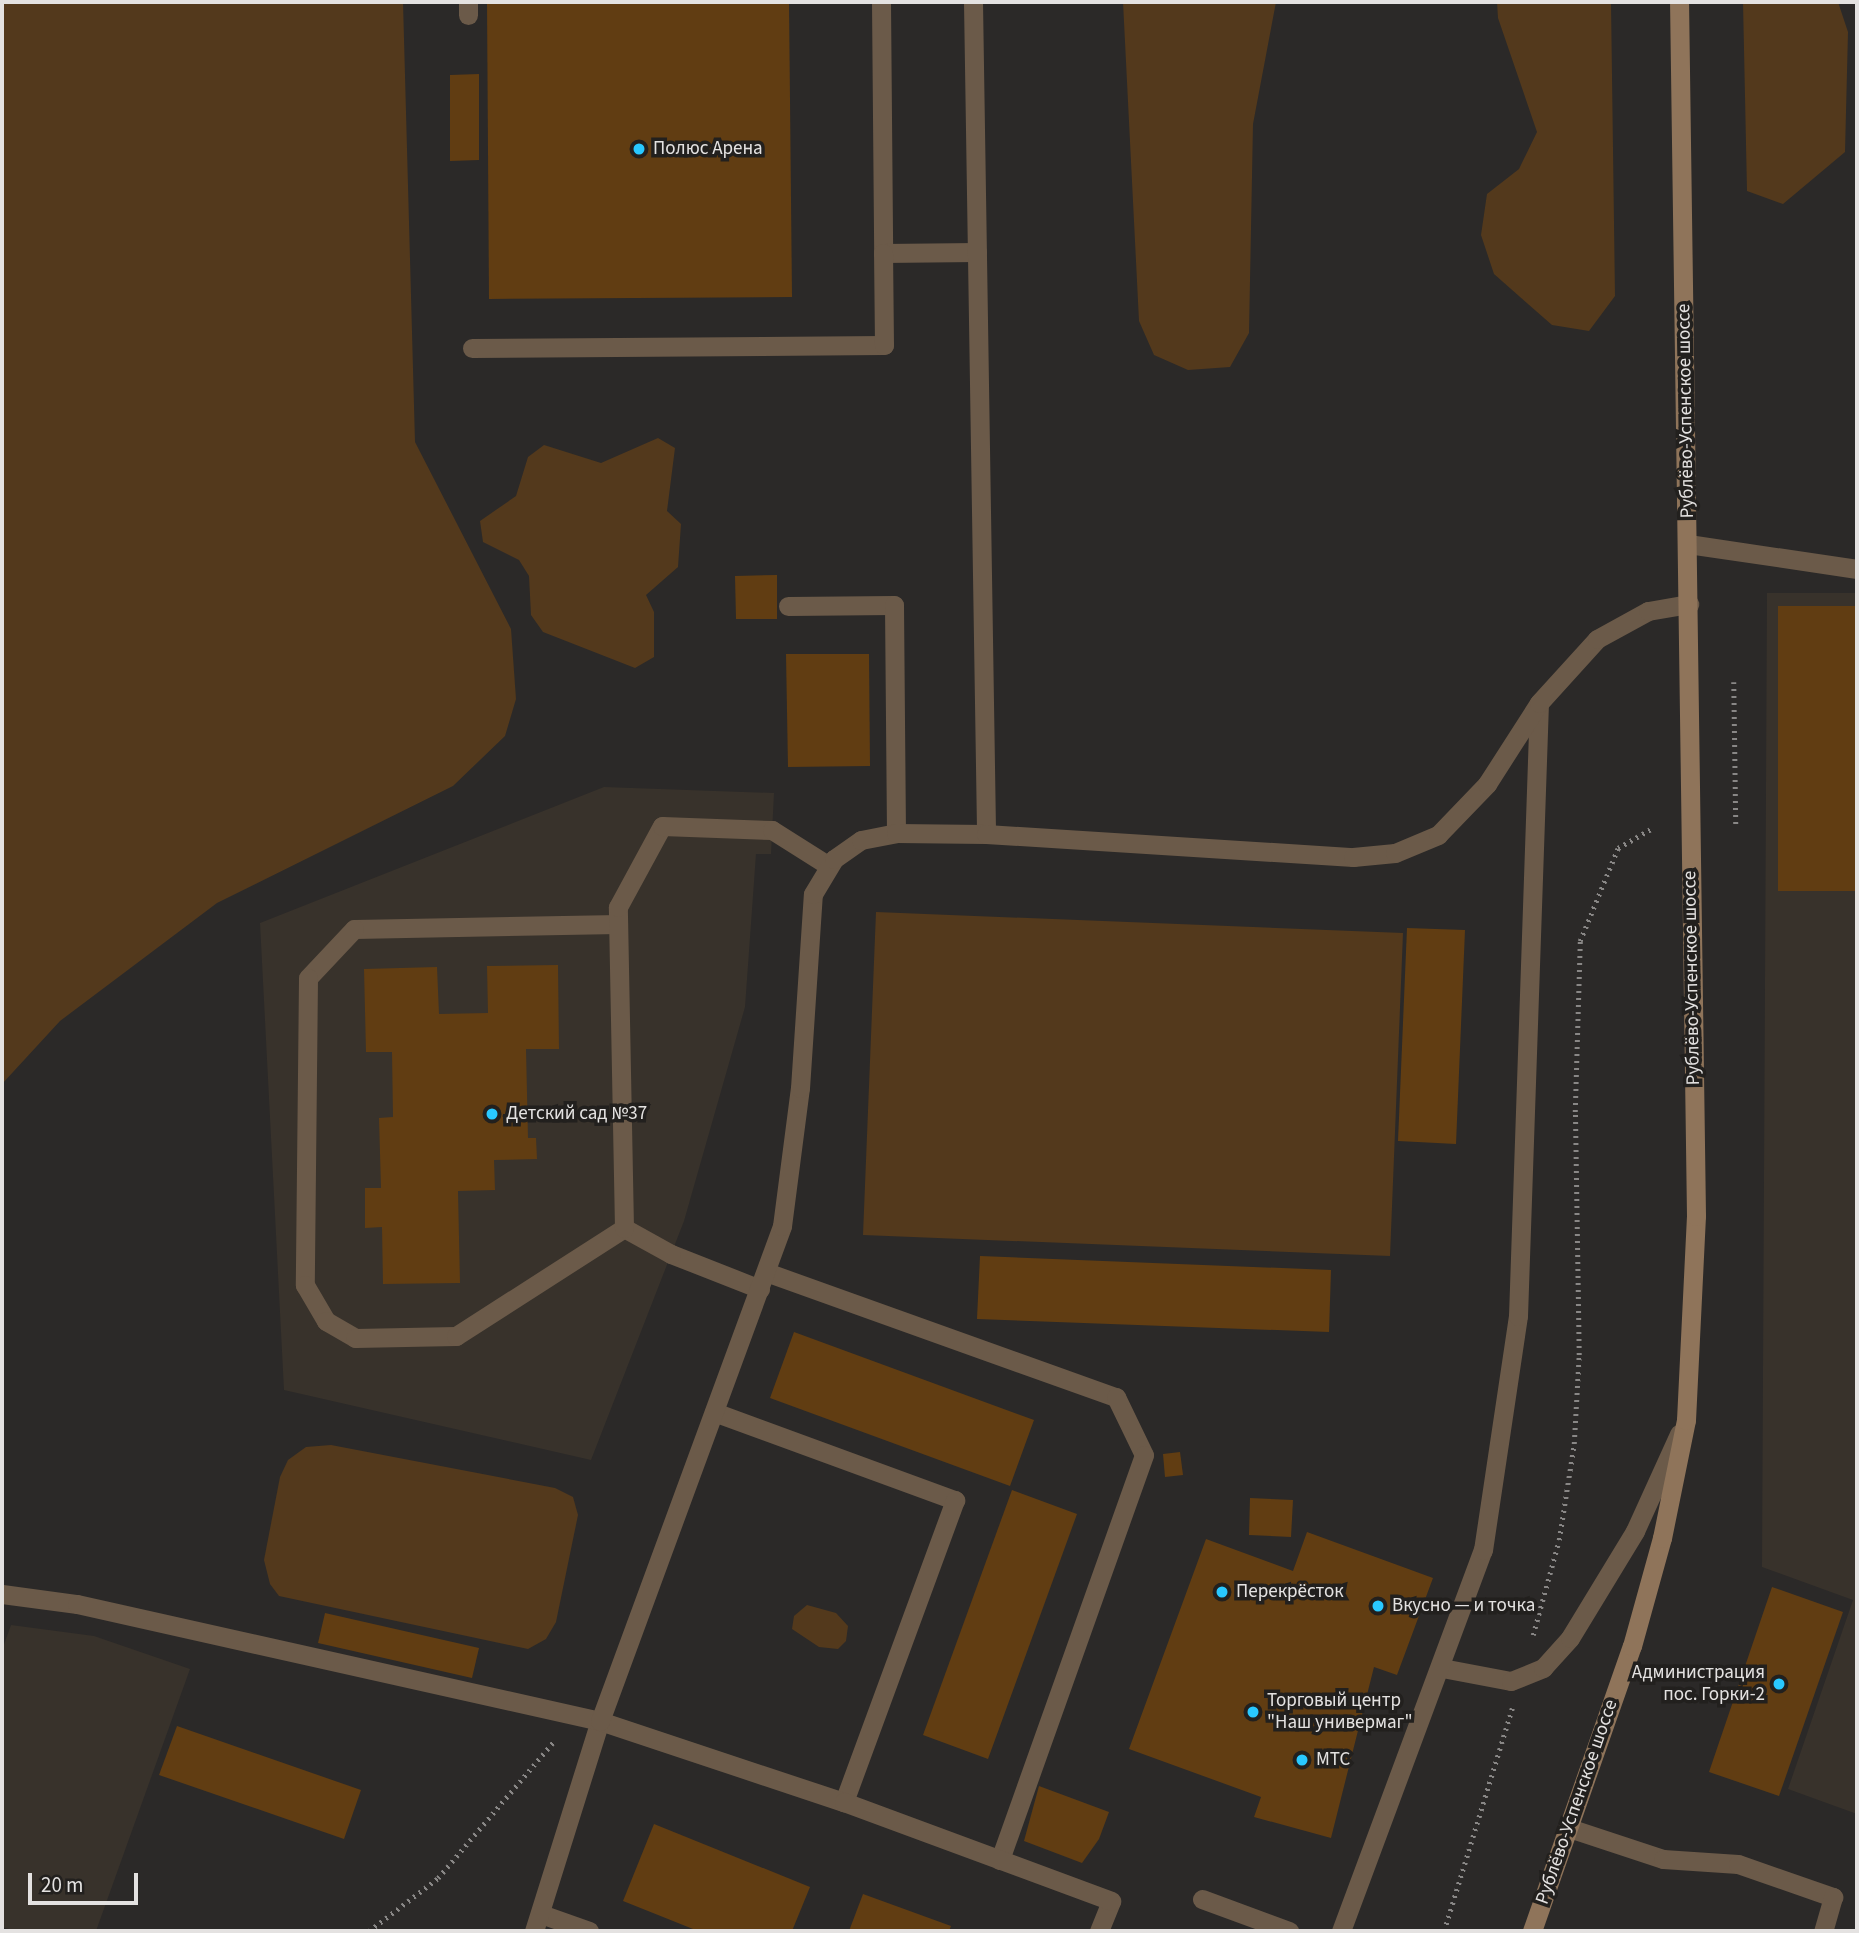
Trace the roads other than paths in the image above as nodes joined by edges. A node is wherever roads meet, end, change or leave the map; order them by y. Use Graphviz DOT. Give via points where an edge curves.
graph roads {
  1 [pos="881,2"];
  2 [pos="973,2"];
  3 [pos="1679,2"];
  4 [pos="977,252"];
  5 [pos="883,253"];
  6 [pos="472,348"];
  7 [pos="1688,544"];
  8 [pos="1857,569"];
  9 [pos="1689,604"];
  10 [pos="788,607"];
  11 [pos="1539,703"];
  12 [pos="896,833"];
  13 [pos="986,834"];
  14 [pos="829,866"];
  15 [pos="618,924"];
  16 [pos="624,1228"];
  17 [pos="763,1280"];
  18 [pos="714,1412"];
  19 [pos="1686,1420"];
  20 [pos="2,1594"];
  21 [pos="1441,1668"];
  22 [pos="600,1721"];
  23 [pos="844,1802"];
  24 [pos="1569,1828"];
  25 [pos="1000,1860"];
  26 [pos="1202,1899"];
  27 [pos="538,1922"];
  28 [pos="589,1931"];
  29 [pos="1099,1931"];
  30 [pos="1289,1931"];
  31 [pos="1341,1931"];
  32 [pos="1532,1931"];
  33 [pos="1824,1931"];
  1 -- 5 [label="street"];
  2 -- 4 [label="street"];
  3 -- 7 [label="main road, Рублёво-Успенское шоссе"];
  4 -- 5 [label="street"];
  4 -- 13 [label="street"];
  5 -- 6 [label="street" via="884,345"];
  7 -- 8 [label="street"];
  7 -- 9 [label="main road, Рублёво-Успенское шоссе"];
  9 -- 11 [label="street" via="1648,611 1597,639"];
  9 -- 19 [label="main road, Рублёво-Успенское шоссе" via="1696,1216"];
  10 -- 12 [label="street" via="894,605"];
  11 -- 13 [label="street" via="1487,784 1438,835 1395,853 1353,857"];
  11 -- 21 [label="street" via="1518,1316 1483,1550"];
  12 -- 13 [label="street"];
  12 -- 14 [label="street" via="861,839"];
  14 -- 15 [label="street" via="772,830 662,826 618,907"];
  14 -- 17 [label="street" via="813,894 793,1157 782,1226"];
  15 -- 16 [label="street"];
  15 -- 16 [label="street" via="354,929 308,978 305,1285 326,1321 355,1338 456,1336"];
  16 -- 17 [label="street" via="671,1254"];
  17 -- 18 [label="street"];
  17 -- 25 [label="street" via="1116,1397 1144,1455"];
  18 -- 22 [label="street"];
  18 -- 23 [label="street" via="955,1500"];
  19 -- 21 [label="street" via="1635,1531 1570,1637 1543,1668 1511,1681"];
  19 -- 24 [label="main road, Рублёво-Успенское шоссе" via="1662,1538 1632,1646"];
  20 -- 22 [label="street" via="77,1604"];
  21 -- 31 [label="street"];
  22 -- 23 [label="street"];
  22 -- 27 [label="street"];
  23 -- 25 [label="street"];
  24 -- 32 [label="main road, Рублёво-Успенское шоссе"];
  24 -- 33 [label="street" via="1663,1859 1738,1864 1833,1897"];
  25 -- 29 [label="street" via="1111,1901"];
  26 -- 30 [label="street"];
  27 -- 28 [label="street"];
}
